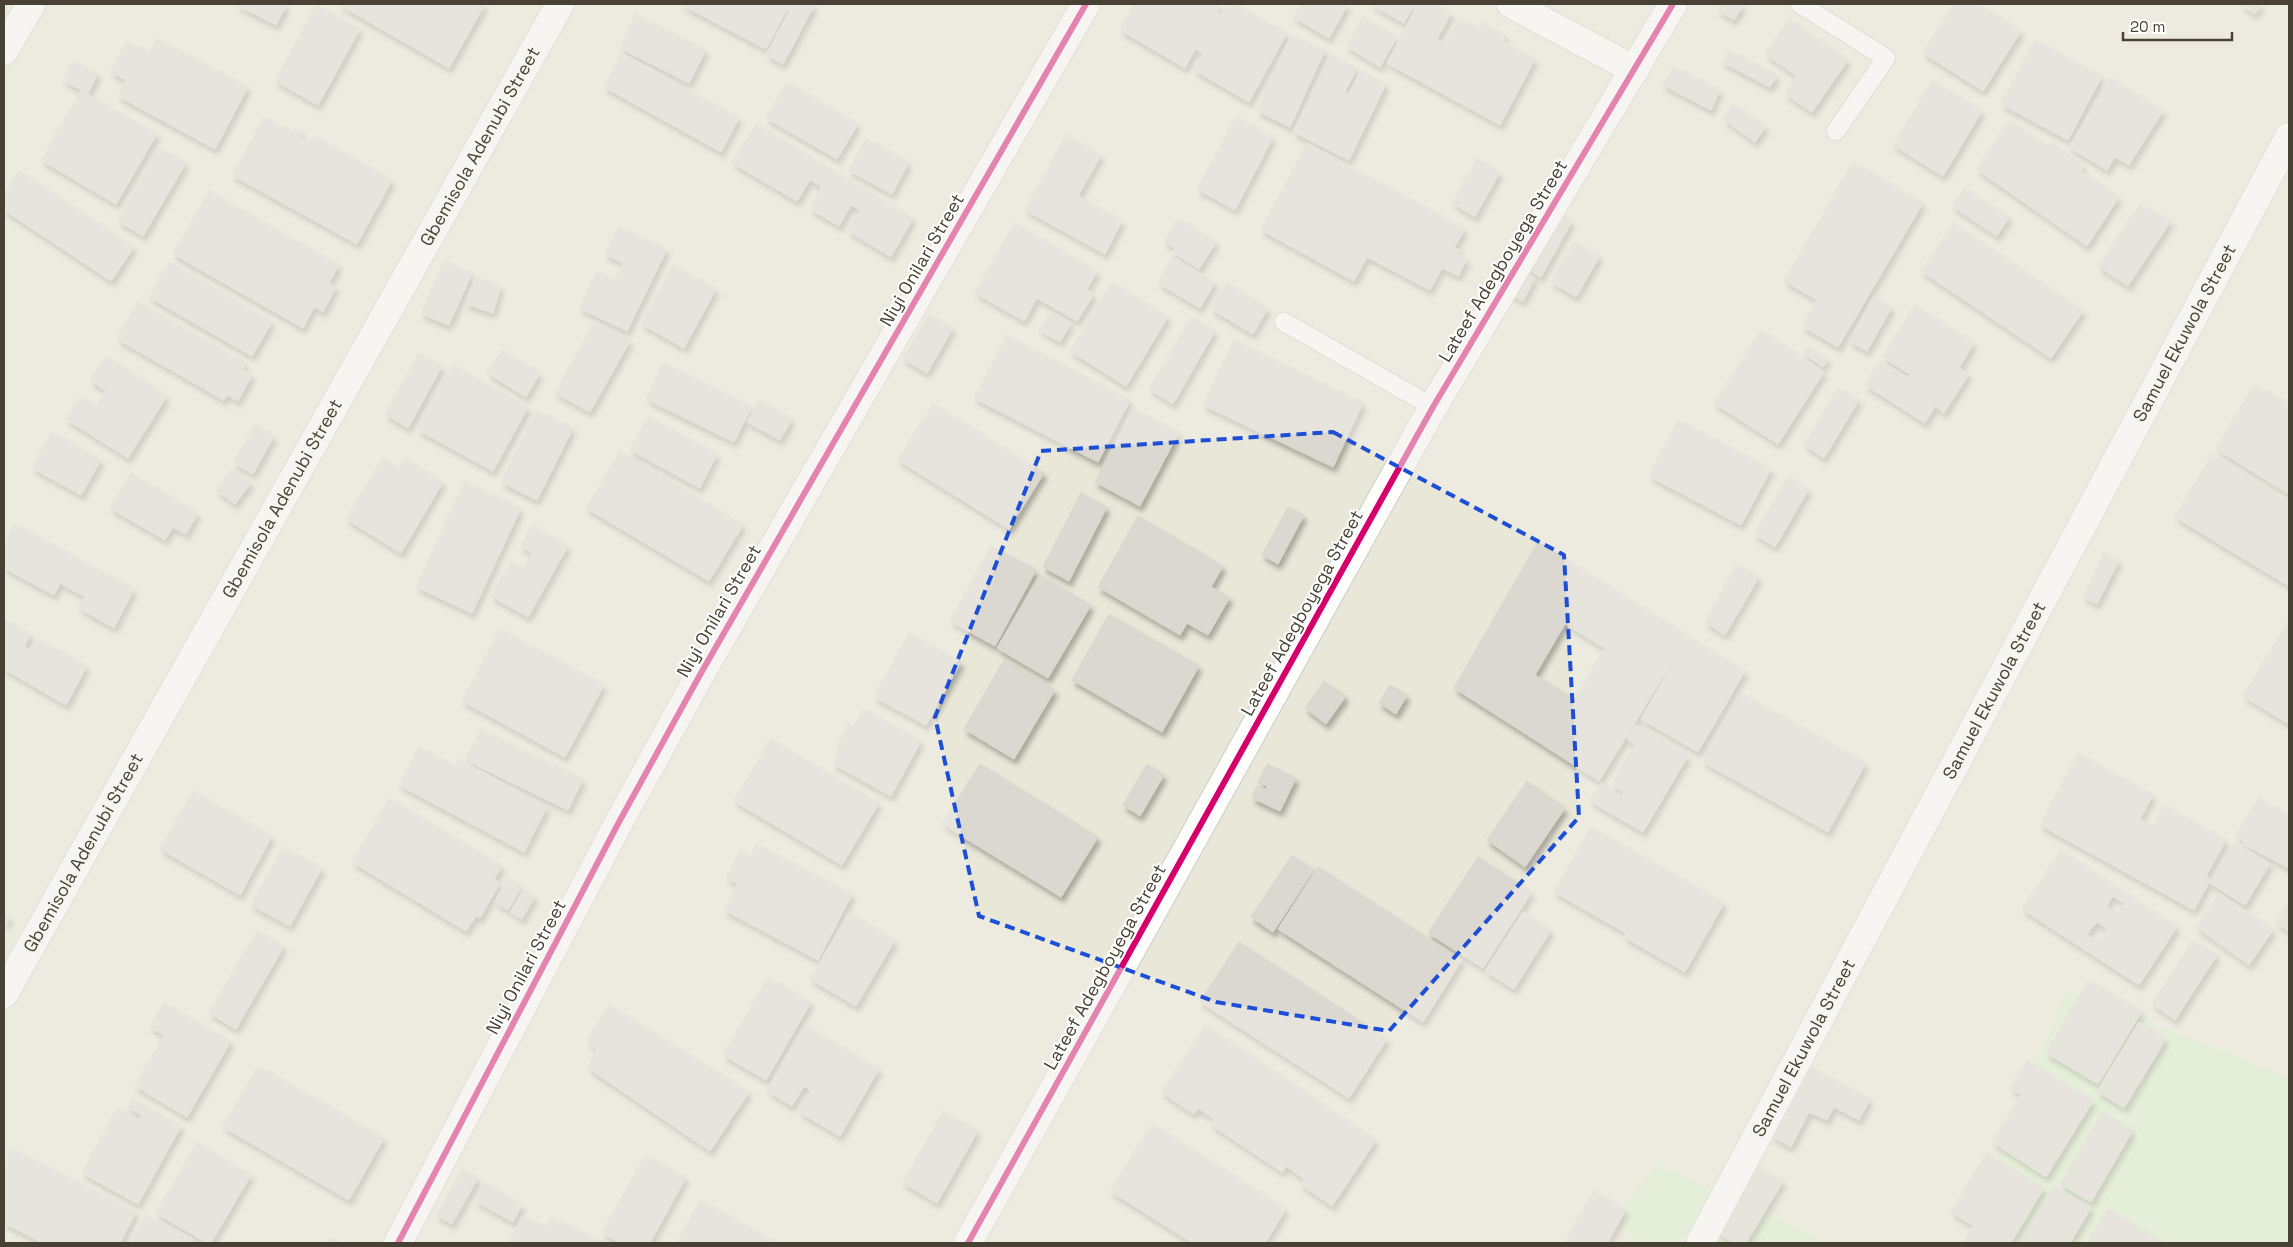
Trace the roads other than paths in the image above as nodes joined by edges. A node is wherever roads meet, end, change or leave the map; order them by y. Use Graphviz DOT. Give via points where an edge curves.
graph roads {
  1 [pos="31,4"];
  2 [pos="560,4"];
  3 [pos="1086,4"];
  4 [pos="1511,4"];
  5 [pos="1673,4"];
  6 [pos="1800,4"];
  7 [pos="4,51"];
  8 [pos="1635,70"];
  9 [pos="1836,131"];
  10 [pos="2289,137"];
  11 [pos="1284,322"];
  12 [pos="1433,407"];
  13 [pos="4,994"];
  14 [pos="398,1243"];
  15 [pos="968,1243"];
  16 [pos="1700,1243"];
  1 -- 7 [label="street"];
  2 -- 13 [label="street, Gbemisola Adenubi Street"];
  3 -- 14 [label="street, Niyi Onilari Street" via="701,673"];
  4 -- 8 [label="street"];
  5 -- 8 [label="street, Lateef Adegboyega Street"];
  6 -- 9 [label="lane" via="1886,58"];
  8 -- 12 [label="street, Lateef Adegboyega Street"];
  10 -- 16 [label="street, Samuel Ekuwola Street"];
  11 -- 12 [label="lane"];
  12 -- 15 [label="street, Lateef Adegboyega Street"];
}
